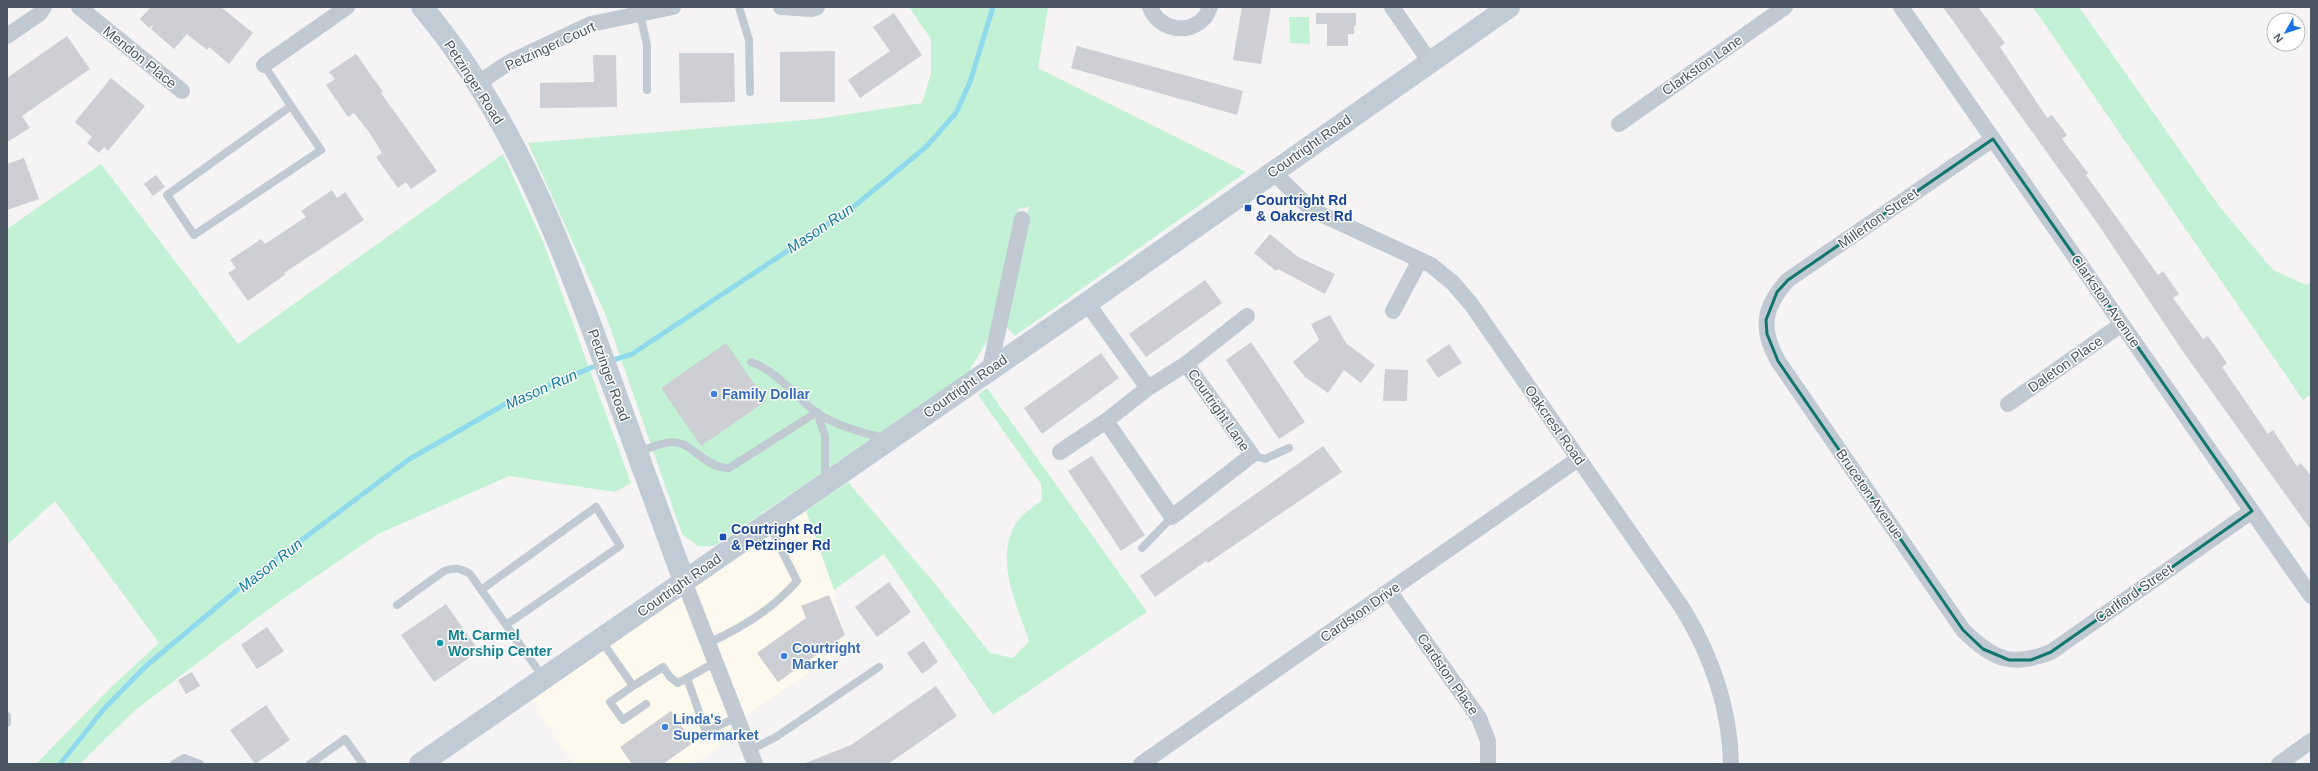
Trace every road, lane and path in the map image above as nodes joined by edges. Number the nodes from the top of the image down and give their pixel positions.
1 (44, 7) edge
2 (79, 7) edge
3 (347, 7) edge
4 (422, 7) edge
5 (673, 7) edge
6 (739, 7) edge
7 (781, 7) edge
8 (817, 7) edge
9 (1150, 7) edge
10 (1210, 7) edge
11 (1392, 7) edge
12 (1509, 7) edge
13 (1786, 7) edge
14 (1901, 7) edge
15 (640, 14) junction
16 (7, 36) edge
17 (1430, 62) junction
18 (264, 65) joint
19 (478, 83) junction
20 (647, 90) dead end
21 (182, 91) dead end
22 (750, 92) dead end
23 (291, 106) junction
24 (1619, 124) dead end
25 (1993, 139) junction
26 (1273, 172) junction
27 (1022, 219) dead end
28 (1420, 260) junction
29 (1086, 303) junction
30 (1770, 305) joint
31 (1393, 311) dead end
32 (1247, 316) dead end
33 (2122, 324) junction
34 (751, 362) dead end
35 (1186, 364) junction
36 (990, 368) junction
37 (1148, 388) junction
38 (2008, 404) dead end
39 (817, 412) junction
40 (1106, 421) junction
41 (890, 439) junction
42 (1289, 448) dead end
43 (637, 452) junction
44 (1060, 452) dead end
45 (1252, 456) junction
46 (1578, 459) junction
47 (825, 483) junction
48 (2252, 511) junction
49 (1172, 517) junction
50 (768, 523) junction
51 (1142, 548) dead end
52 (684, 581) junction
53 (481, 590) junction
54 (1389, 591) junction
55 (2311, 596) edge
56 (397, 605) dead end
57 (506, 625) junction
58 (600, 639) junction
59 (708, 643) junction
60 (2010, 660) joint
61 (716, 662) junction
62 (879, 667) dead end
63 (543, 678) junction
64 (687, 678) junction
65 (633, 686) junction
66 (646, 704) dead end
67 (7, 716) edge
68 (737, 717) junction
69 (7, 723) edge
70 (2311, 742) edge
71 (752, 757) edge
72 (174, 764) edge
73 (200, 764) edge
74 (310, 764) edge
75 (363, 764) edge
76 (420, 764) edge
77 (1141, 764) edge
78 (1488, 764) edge
79 (1731, 764) edge
80 (2279, 764) edge

1 - 16 street
2 - 21 street, Mendon Place
3 - 18 street
4 - 19 street, Petzinger Road
5 - 15 street, Petzinger Court
6 - 22 lane
7 - 8 street
9 - 10 street
11 - 17 street
12 - 17 street, Courtright Road
13 - 24 street, Clarkston Lane
14 - 25 street, Clarkston Avenue
15 - 19 street, Petzinger Court
15 - 20 lane
17 - 26 street, Courtright Road
18 - 23 lane
19 - 43 street, Petzinger Road
23 - 23 lane
25 - 30 street, Millerton Street
25 - 33 street, Clarkston Avenue
26 - 28 street, Oakcrest Road
26 - 29 street, Courtright Road
27 - 36 street
28 - 31 street
28 - 46 street, Oakcrest Road
29 - 36 street, Courtright Road
29 - 37 street
30 - 60 street, Bruceton Avenue
32 - 35 street, Courtright Lane
33 - 38 street, Daleton Place
33 - 48 street, Clarkston Avenue
34 - 39 lane
35 - 37 street, Courtright Lane
35 - 45 street, Courtright Lane
36 - 41 street, Courtright Road
37 - 40 street, Courtright Lane
39 - 41 lane
39 - 43 lane
39 - 47 lane
40 - 44 street, Courtright Lane
40 - 49 street
41 - 47 street, Courtright Road
42 - 45 lane
43 - 52 street, Petzinger Road
45 - 49 street, Courtright Lane
46 - 54 street, Cardston Drive
46 - 79 street, Oakcrest Road
47 - 50 street, Courtright Road
48 - 55 street, Clarkston Avenue
48 - 60 street, Carlford Street
49 - 51 lane
50 - 52 street, Courtright Road
50 - 59 lane
52 - 58 street, Courtright Road
52 - 59 street, Petzinger Road
53 - 56 lane
53 - 57 lane
53 - 57 lane
54 - 77 street, Cardston Drive
54 - 78 street, Cardston Place
57 - 63 lane
58 - 63 street, Courtright Road
58 - 65 lane
59 - 61 street, Petzinger Road
61 - 64 lane
61 - 68 street, Petzinger Road
62 - 71 lane
63 - 76 street, Courtright Road
64 - 65 lane
64 - 68 lane
65 - 66 lane
67 - 69 lane
68 - 71 street, Petzinger Road
70 - 80 street
72 - 73 lane
74 - 75 lane

